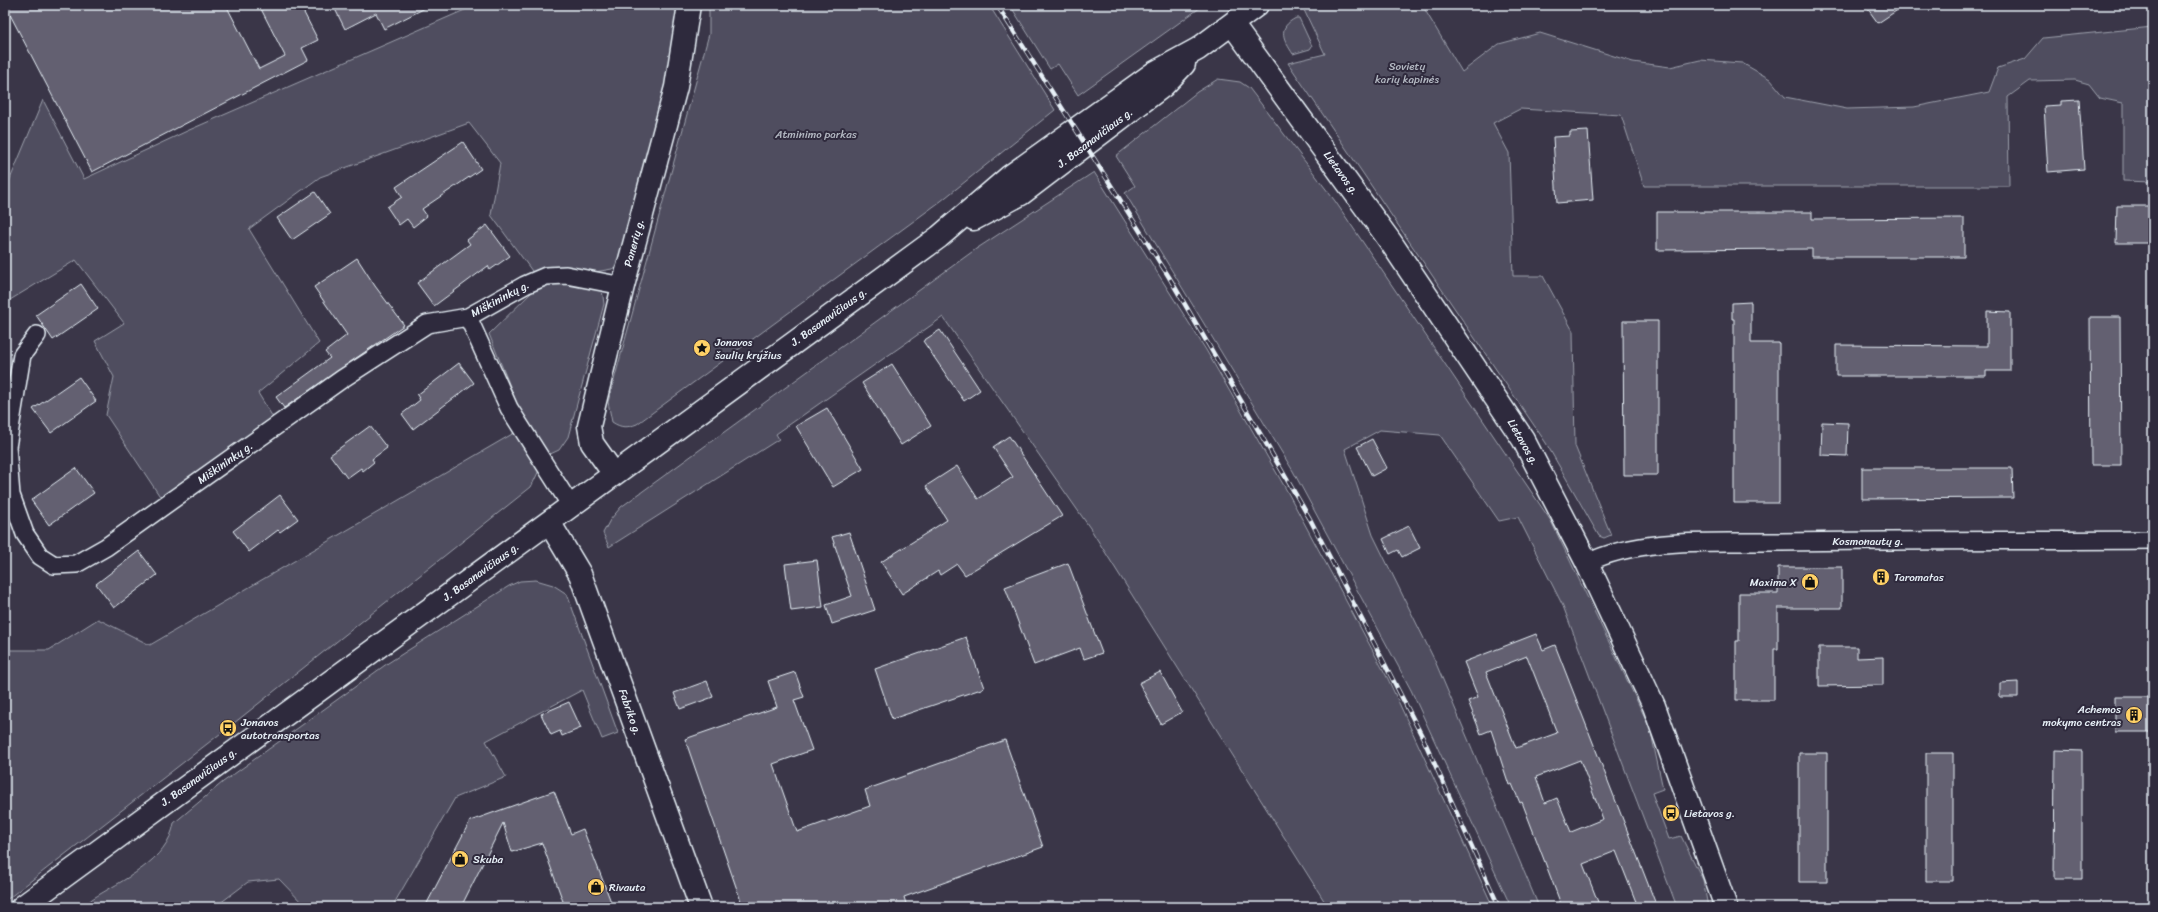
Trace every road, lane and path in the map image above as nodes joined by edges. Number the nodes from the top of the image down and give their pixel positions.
1 (689, 5) edge
2 (1257, 5) edge
3 (1232, 24) junction
4 (623, 286) junction
5 (468, 317) junction
6 (38, 335) dead end
7 (614, 474) junction
8 (571, 506) junction
9 (549, 522) junction
10 (2153, 540) edge
11 (1587, 563) junction
12 (22, 907) edge
13 (701, 907) edge
14 (1726, 907) edge

1 - 4 main road, Panerių g.
2 - 3 main road, J. Basanavičiaus g.
3 - 7 main road, J. Basanavičiaus g.
3 - 11 main road, Lietavos g.
4 - 5 street, Miškininkų g.
4 - 7 main road, Panerių g.
5 - 6 street, Miškininkų g.
5 - 8 street
7 - 8 main road, J. Basanavičiaus g.
8 - 9 main road, J. Basanavičiaus g.
9 - 12 main road, J. Basanavičiaus g.
9 - 13 main road, Fabriko g.
10 - 11 street, Kosmonautų g.
11 - 14 main road, Lietavos g.

